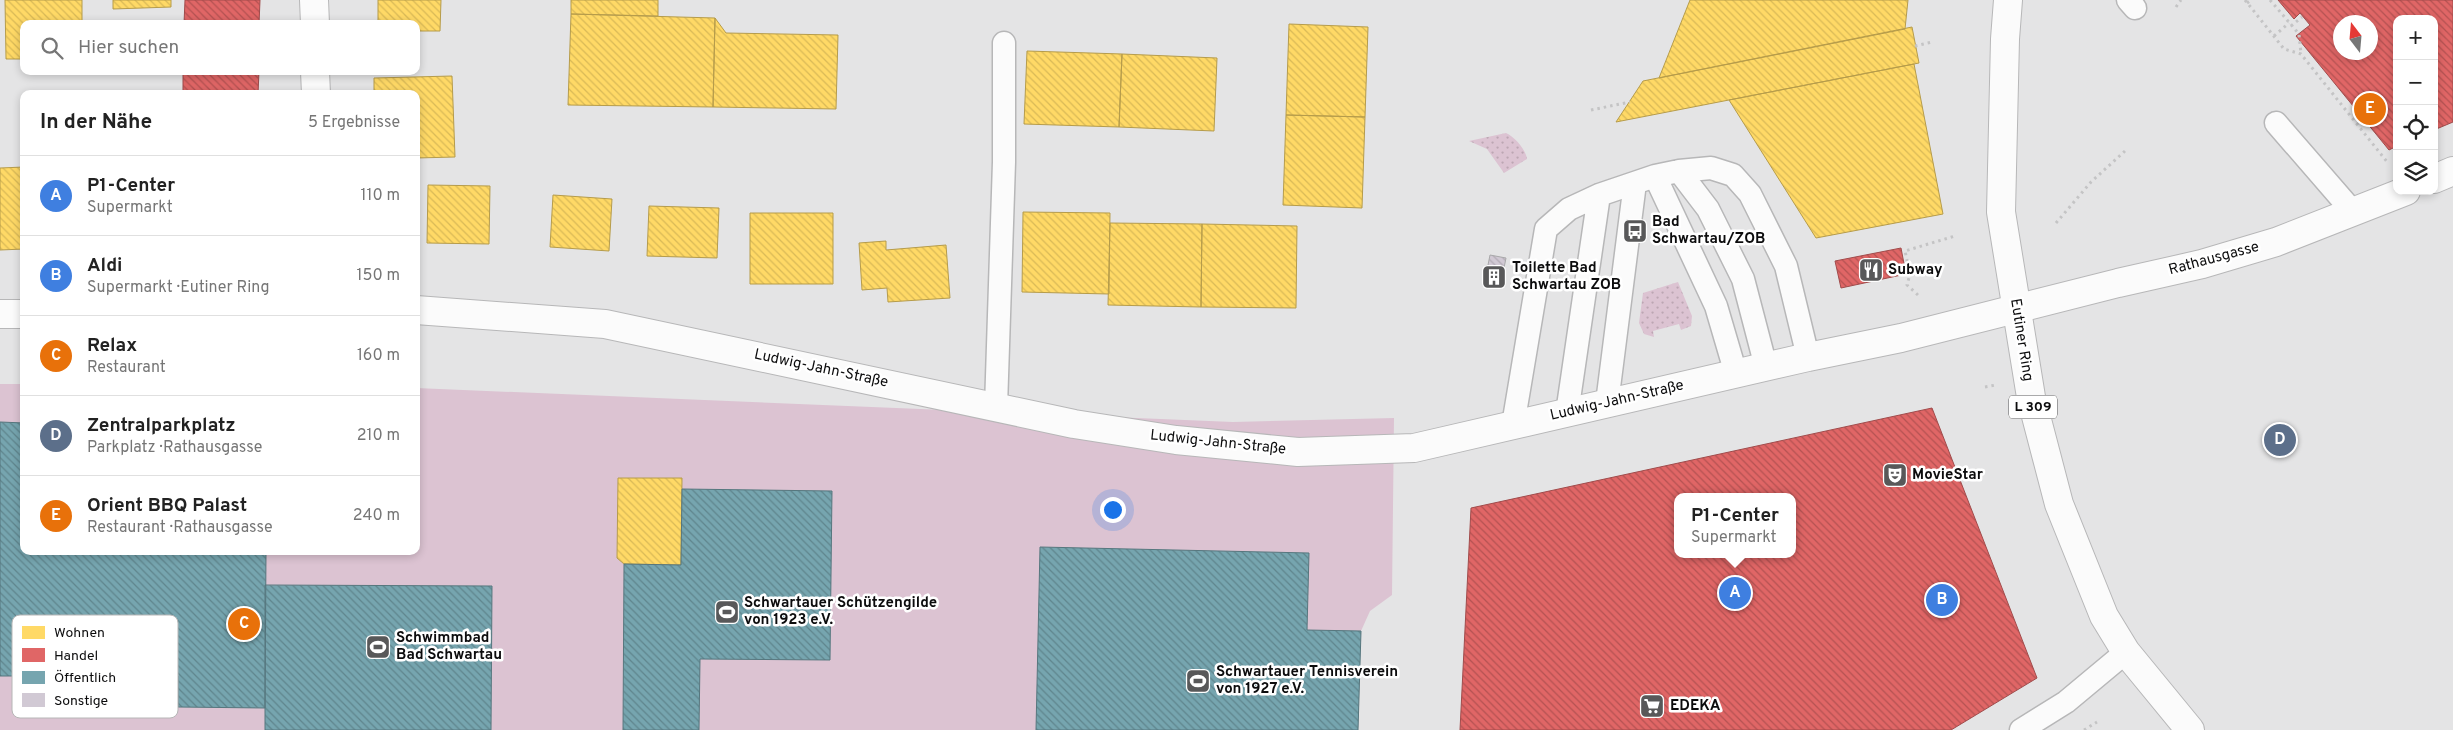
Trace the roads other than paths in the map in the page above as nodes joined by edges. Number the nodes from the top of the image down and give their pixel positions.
1 (314, 0) edge
2 (2008, 0) edge
3 (315, 20) edge
4 (1004, 43) dead end
5 (315, 75) edge
6 (316, 90) edge
7 (2276, 123) dead end
8 (1680, 171) junction
9 (2453, 171) edge
10 (2438, 177) edge
11 (1645, 180) junction
12 (1599, 194) junction
13 (2397, 195) edge
14 (2354, 213) junction
15 (2016, 308) junction
16 (420, 310) edge
17 (0, 314) edge
18 (20, 314) edge
19 (1808, 357) junction
20 (1766, 367) junction
21 (1736, 374) junction
22 (1607, 404) junction
23 (996, 407) junction
24 (1567, 412) junction
25 (1513, 425) junction
26 (2126, 652) junction
27 (2020, 730) edge
28 (2190, 730) edge

1 - 3 street
2 - 15 street, Eutiner Ring / L 309
4 - 23 lane
5 - 6 street
7 - 14 lane
8 - 11 lane
8 - 19 lane
8 - 20 lane
9 - 10 street
11 - 12 lane
11 - 21 lane
11 - 22 lane
12 - 24 lane
12 - 25 lane
13 - 14 street, Rathausgasse
14 - 15 street, Rathausgasse
15 - 19 street, Ludwig-Jahn-Straße
15 - 26 street, Eutiner Ring / L 309
16 - 23 street, Ludwig-Jahn-Straße
17 - 18 street
19 - 20 street, Ludwig-Jahn-Straße
20 - 21 street, Ludwig-Jahn-Straße
21 - 22 street, Ludwig-Jahn-Straße
22 - 24 street, Ludwig-Jahn-Straße
23 - 25 street, Ludwig-Jahn-Straße
24 - 25 street, Ludwig-Jahn-Straße
26 - 27 lane
26 - 28 street, Eutiner Ring / L 309

